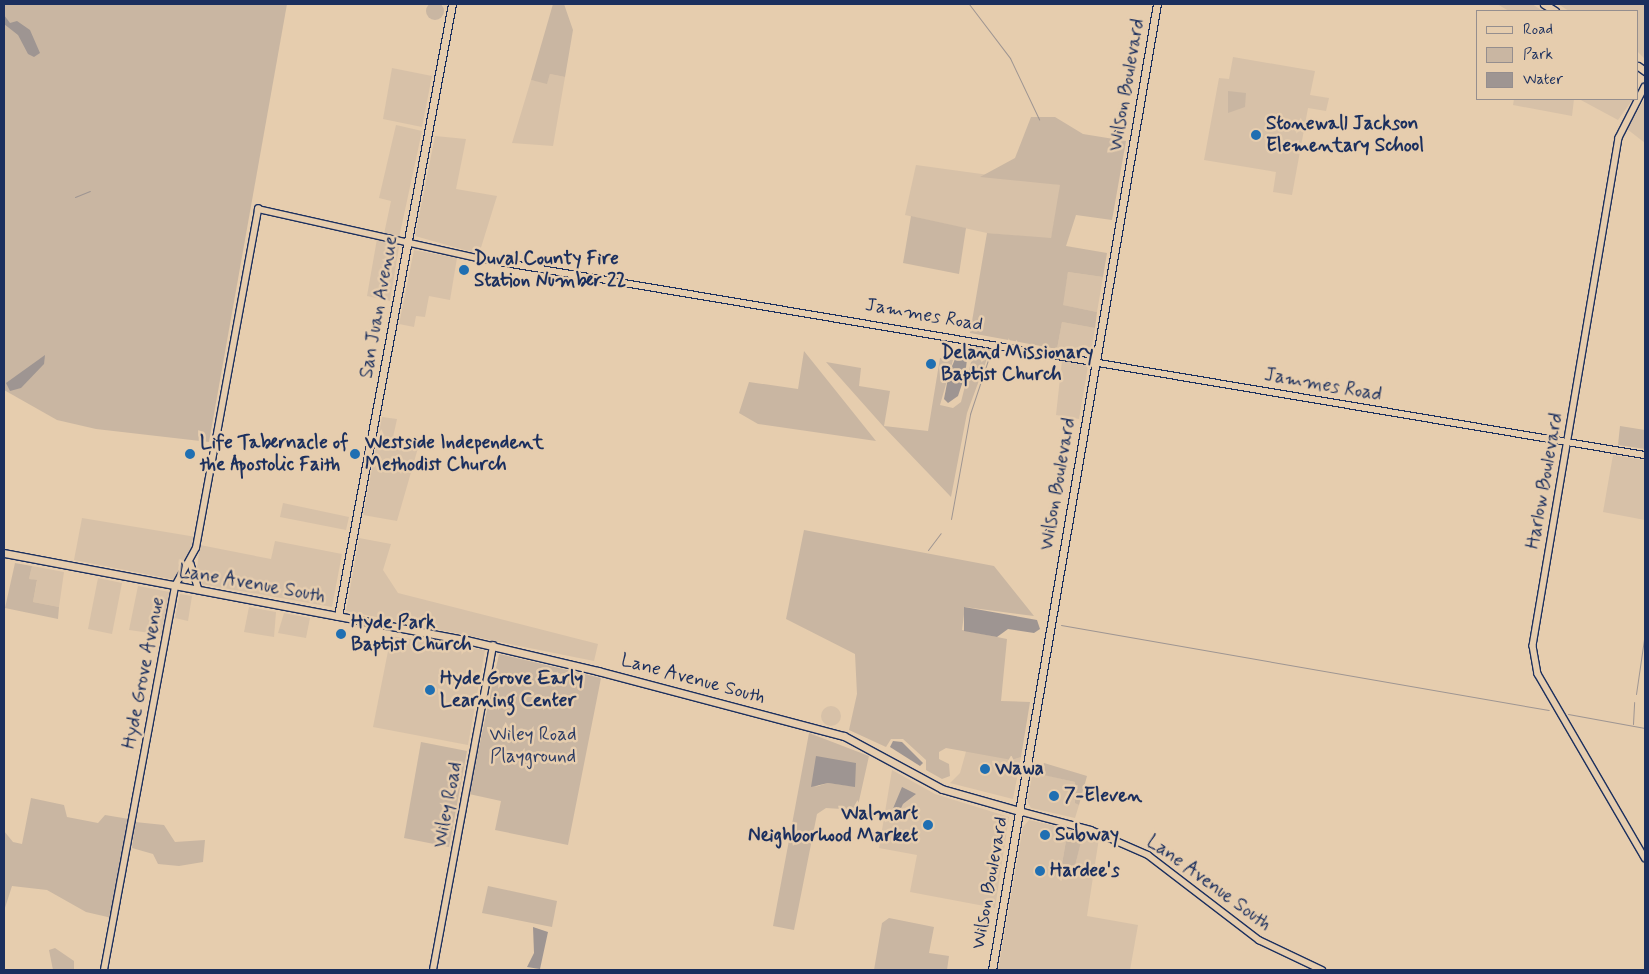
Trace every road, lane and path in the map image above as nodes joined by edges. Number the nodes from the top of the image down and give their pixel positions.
1 (452, 4) edge
2 (1157, 4) edge
3 (1645, 87) edge
4 (1639, 99) edge
5 (1638, 100) edge
6 (258, 208) joint
7 (408, 242) junction
8 (1096, 361) junction
9 (1567, 442) junction
10 (1645, 455) edge
11 (4, 554) edge
12 (191, 564) junction
13 (176, 586) junction
14 (198, 590) junction
15 (338, 616) junction
16 (493, 645) junction
17 (1019, 811) junction
18 (1645, 858) edge
19 (104, 970) edge
20 (432, 970) edge
21 (992, 970) edge
22 (1322, 970) edge

1 - 7 main road, San Juan Avenue
2 - 8 main road, Wilson Boulevard
3 - 4 street, Harlow Boulevard
5 - 9 street, Harlow Boulevard
6 - 7 street, Jammes Road
6 - 12 street, Hyde Grove Avenue
7 - 8 street, Jammes Road
7 - 15 main road, San Juan Avenue
8 - 9 street, Jammes Road
8 - 17 main road, Wilson Boulevard
9 - 10 street, Jammes Road
9 - 18 street, Harlow Boulevard
11 - 13 main road, Lane Avenue South
12 - 13 street, Hyde Grove Avenue
12 - 14 street
13 - 14 main road, Lane Avenue South
13 - 19 street, Hyde Grove Avenue
14 - 15 main road, Lane Avenue South
15 - 16 main road, Lane Avenue South
16 - 17 main road, Lane Avenue South
16 - 20 street, Wiley Road
17 - 21 main road, Wilson Boulevard
17 - 22 street, Lane Avenue South

